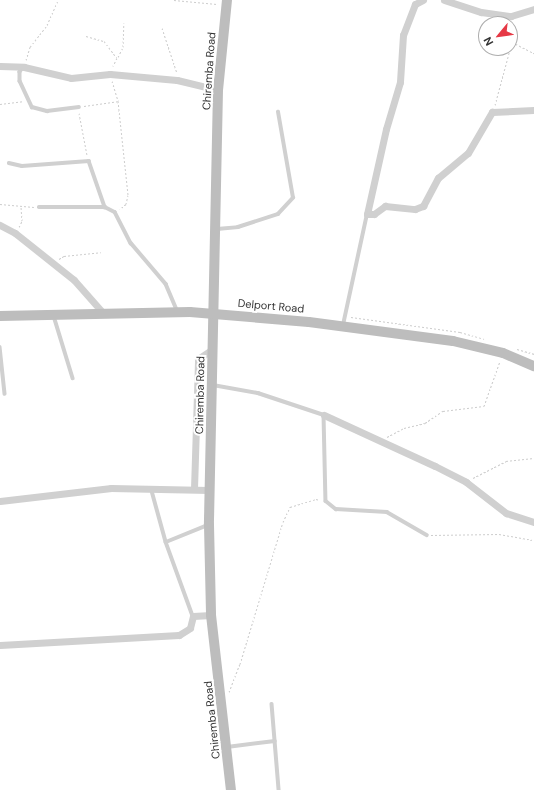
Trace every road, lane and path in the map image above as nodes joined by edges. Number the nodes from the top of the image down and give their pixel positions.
1 (58, 0) edge
2 (174, 0) edge
3 (423, 0) edge
4 (444, 0) edge
5 (226, 3) edge
6 (534, 9) edge
7 (124, 23) dead end
8 (162, 28) dead end
9 (86, 36) dead end
10 (534, 53) edge
11 (117, 58) junction
12 (0, 66) edge
13 (24, 67) junction
14 (110, 74) junction
15 (177, 80) junction
16 (218, 90) junction
17 (28, 100) junction
18 (118, 101) junction
19 (0, 104) edge
20 (79, 107) junction
21 (534, 110) edge
22 (278, 112) dead end
23 (494, 112) junction
24 (88, 161) junction
25 (9, 163) dead end
26 (0, 204) edge
27 (21, 206) junction
28 (39, 207) joint
29 (105, 207) junction
30 (115, 212) junction
31 (367, 214) junction
32 (0, 224) edge
33 (215, 229) junction
34 (15, 233) junction
35 (101, 252) dead end
36 (53, 263) junction
37 (178, 312) junction
38 (214, 313) junction
39 (104, 314) junction
40 (54, 315) junction
41 (0, 316) edge
42 (343, 325) junction
43 (0, 347) edge
44 (213, 349) junction
45 (503, 353) junction
46 (534, 366) edge
47 (73, 378) dead end
48 (212, 385) junction
49 (5, 394) dead end
50 (324, 415) junction
51 (382, 440) junction
52 (534, 458) edge
53 (466, 482) junction
54 (194, 489) junction
55 (209, 490) junction
56 (152, 491) junction
57 (0, 501) edge
58 (326, 502) junction
59 (534, 522) edge
60 (209, 525) junction
61 (427, 535) joint
62 (534, 540) edge
63 (166, 542) junction
64 (211, 615) junction
65 (193, 616) junction
66 (0, 645) edge
67 (229, 693) dead end
68 (272, 704) dead end
69 (275, 741) junction
70 (227, 747) junction
71 (231, 790) edge
72 (279, 790) edge

1 - 13 path
2 - 5 path
3 - 31 street
4 - 6 street
5 - 16 main road, Chiremba Road
7 - 11 path
8 - 15 path
9 - 11 path
10 - 23 path
11 - 14 path
12 - 13 street
13 - 14 street
13 - 17 lane
14 - 15 street
14 - 18 path
15 - 16 street
16 - 33 main road, Chiremba Road
17 - 19 path
17 - 20 lane
18 - 20 path
18 - 30 path
20 - 24 path
21 - 23 street
22 - 33 lane
23 - 31 street
24 - 25 lane
24 - 29 lane
26 - 27 path
27 - 28 path
27 - 34 path
28 - 29 lane
29 - 30 lane
30 - 37 lane
31 - 42 lane
32 - 34 street
33 - 38 main road, Chiremba Road
34 - 36 street
35 - 36 path
36 - 39 street
37 - 38 main road, Delport Road
37 - 39 main road, Delport Road
38 - 42 main road, Delport Road
38 - 44 main road, Chiremba Road
39 - 40 main road, Delport Road
40 - 41 main road, Delport Road
40 - 47 lane
42 - 45 main road, Delport Road
43 - 49 lane
44 - 48 main road, Chiremba Road
44 - 54 street
45 - 46 main road, Delport Road
45 - 51 path
48 - 50 lane
48 - 55 main road, Chiremba Road
50 - 51 street
50 - 58 lane
51 - 53 street
52 - 53 path
53 - 59 street
54 - 55 street
54 - 56 street
55 - 60 main road, Chiremba Road
56 - 57 street
56 - 63 lane
58 - 61 lane
58 - 67 path
60 - 63 lane
60 - 64 main road, Chiremba Road
61 - 62 path
63 - 65 lane
64 - 65 street
64 - 70 main road, Chiremba Road
65 - 66 street
68 - 69 lane
69 - 70 lane
69 - 72 lane
70 - 71 main road, Chiremba Road

